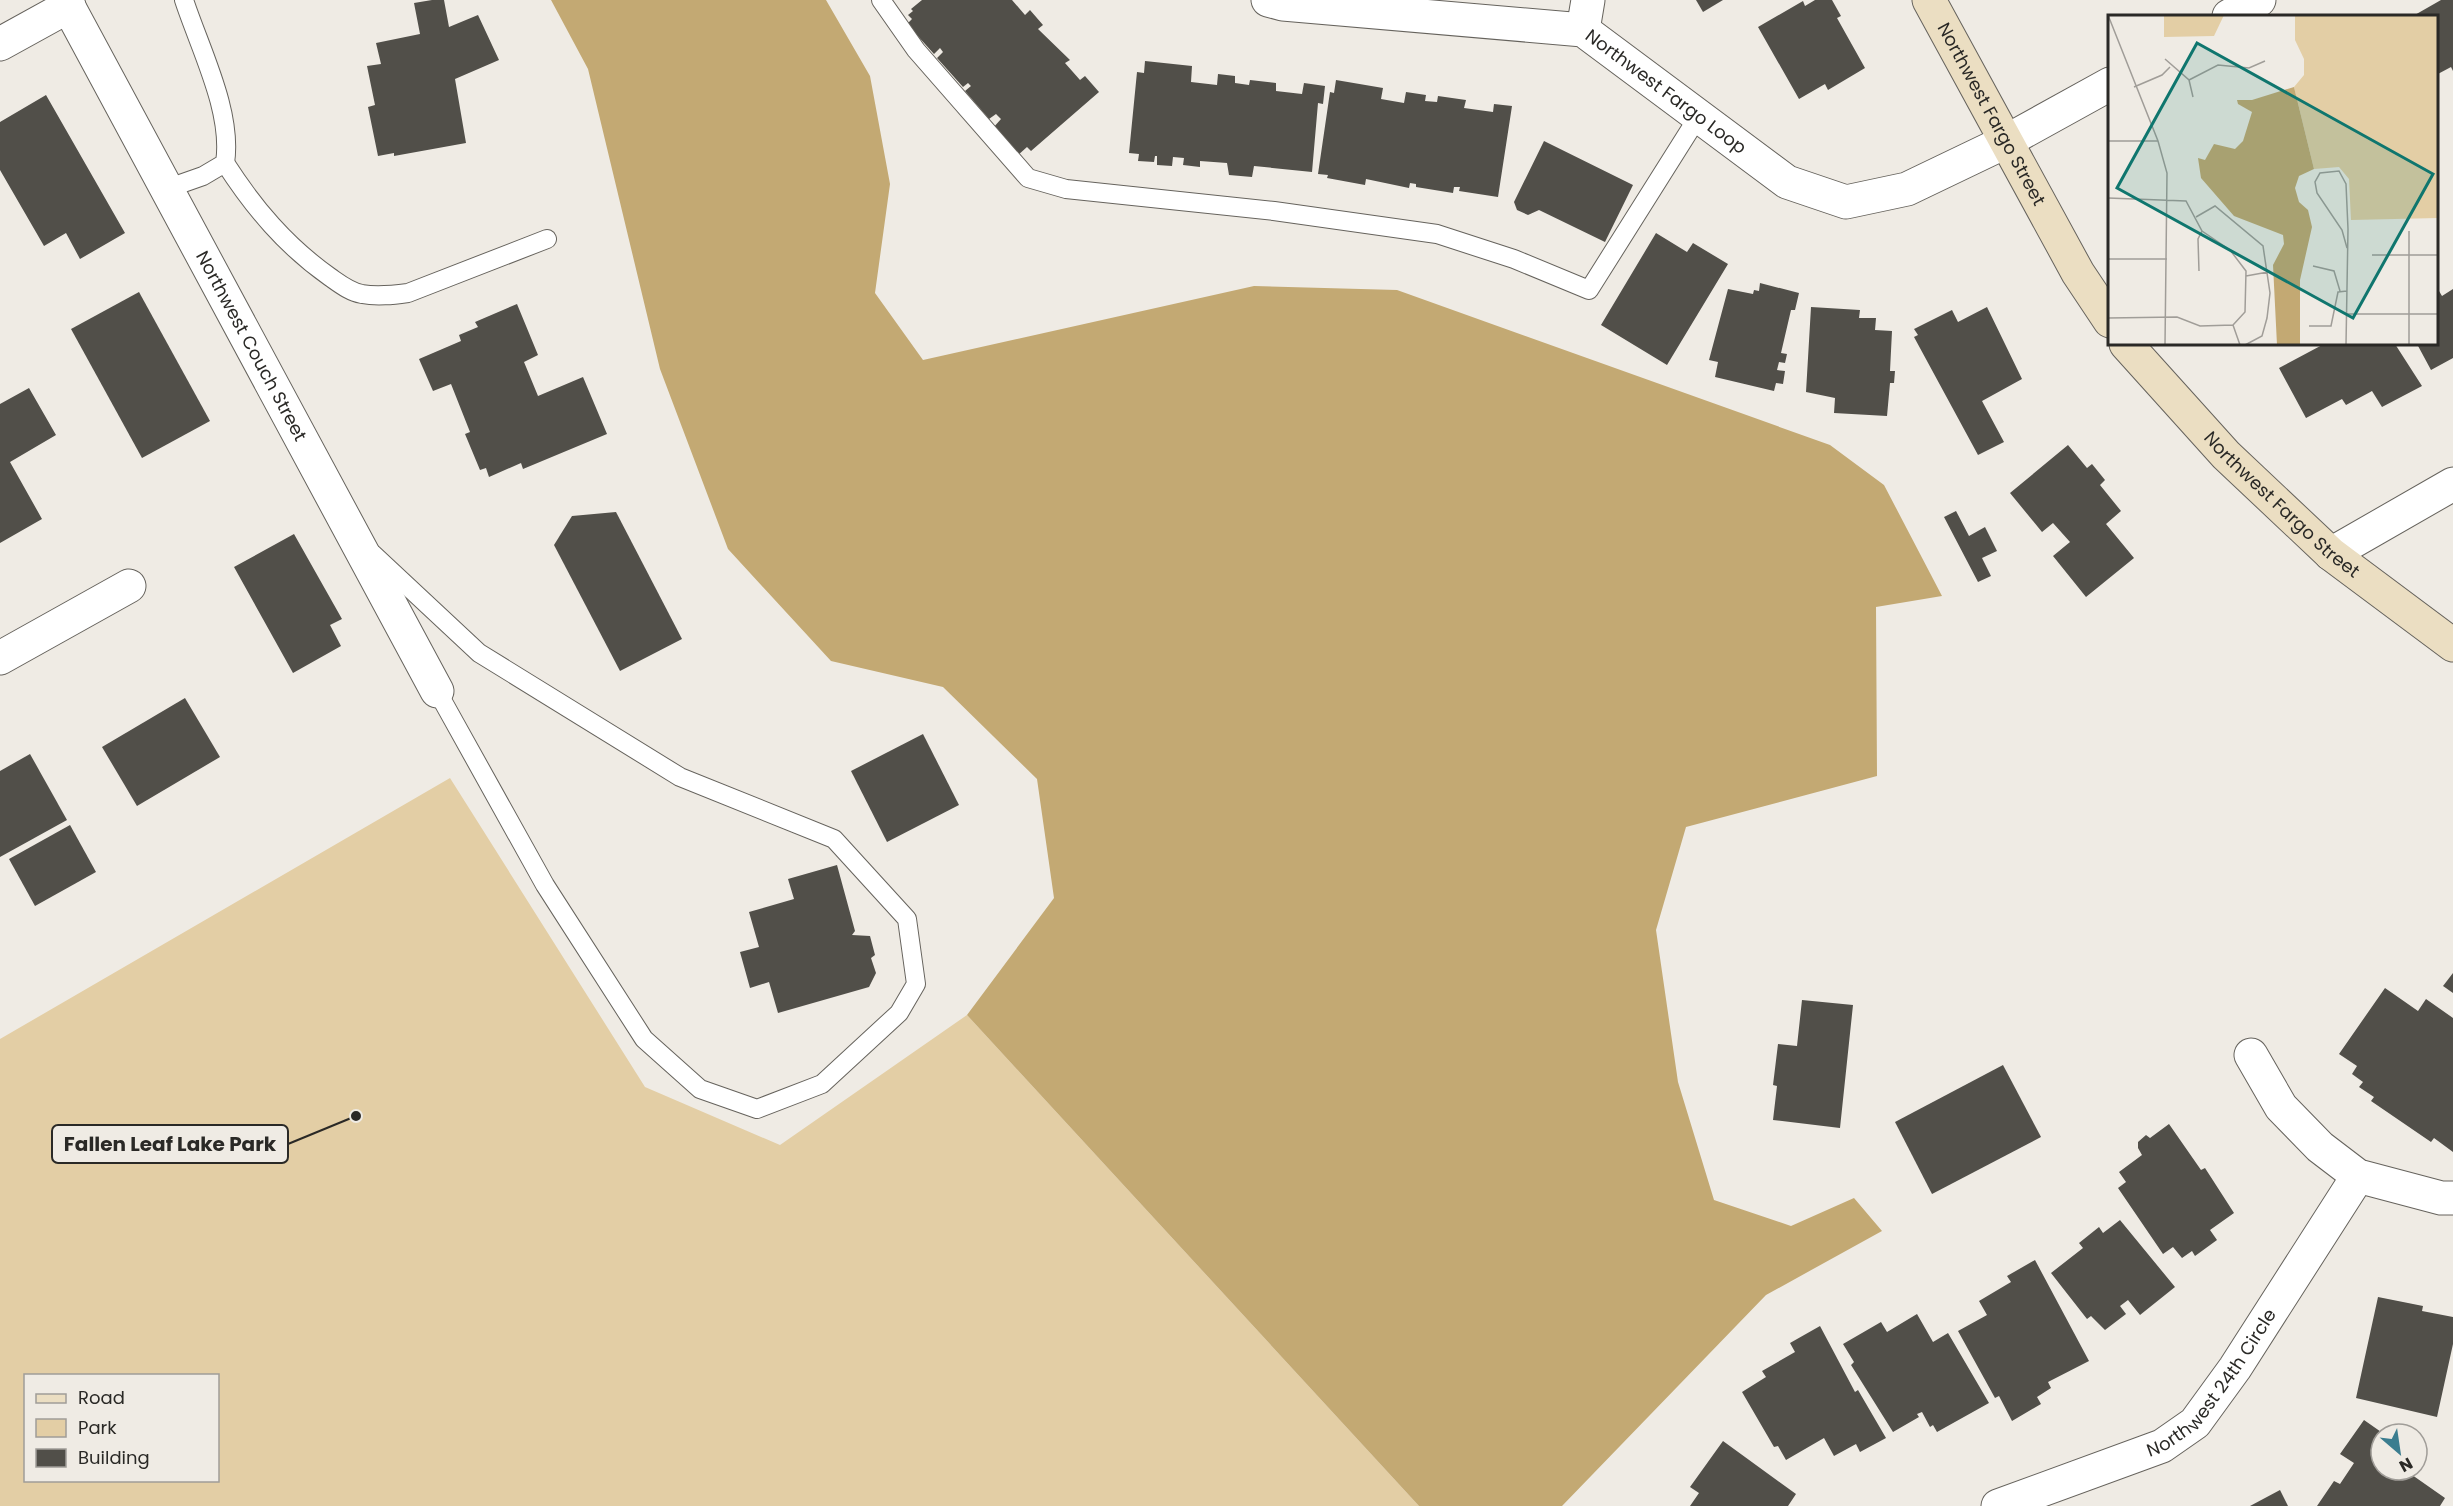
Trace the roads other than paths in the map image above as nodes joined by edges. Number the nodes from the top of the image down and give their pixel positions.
1 (184, 0) edge
2 (881, 0) edge
3 (1268, 0) edge
4 (1929, 0) edge
5 (2259, 0) edge
6 (67, 3) edge
7 (1586, 15) edge
8 (2231, 15) edge
9 (0, 44) edge
10 (2108, 85) edge
11 (1698, 117) junction
12 (2005, 142) junction
13 (225, 163) junction
14 (166, 189) junction
15 (547, 239) dead end
16 (2108, 319) edge
17 (2127, 345) edge
18 (2453, 484) edge
19 (352, 534) junction
20 (2331, 554) junction
21 (129, 586) dead end
22 (2453, 645) edge
23 (0, 658) edge
24 (436, 691) joint
25 (2251, 1055) dead end
26 (2358, 1176) junction
27 (2453, 1198) edge
28 (1998, 1506) edge

1 - 13 lane
2 - 11 lane
3 - 7 street, Northwest Fargo Loop
4 - 12 street, Northwest Fargo Street
5 - 8 street
6 - 9 street
6 - 14 street, Northwest Couch Street
7 - 11 street, Northwest Fargo Loop
10 - 12 street, Northwest Fargo Loop
11 - 12 street, Northwest Fargo Loop
12 - 16 street, Northwest Fargo Street
13 - 14 lane
13 - 15 lane
14 - 19 street, Northwest Couch Street
17 - 20 street, Northwest Fargo Street
18 - 20 street
19 - 24 street, Northwest Couch Street
19 - 24 lane
20 - 22 street, Northwest Fargo Street
21 - 23 street
25 - 26 street
26 - 27 street
26 - 28 street, Northwest 24th Circle

